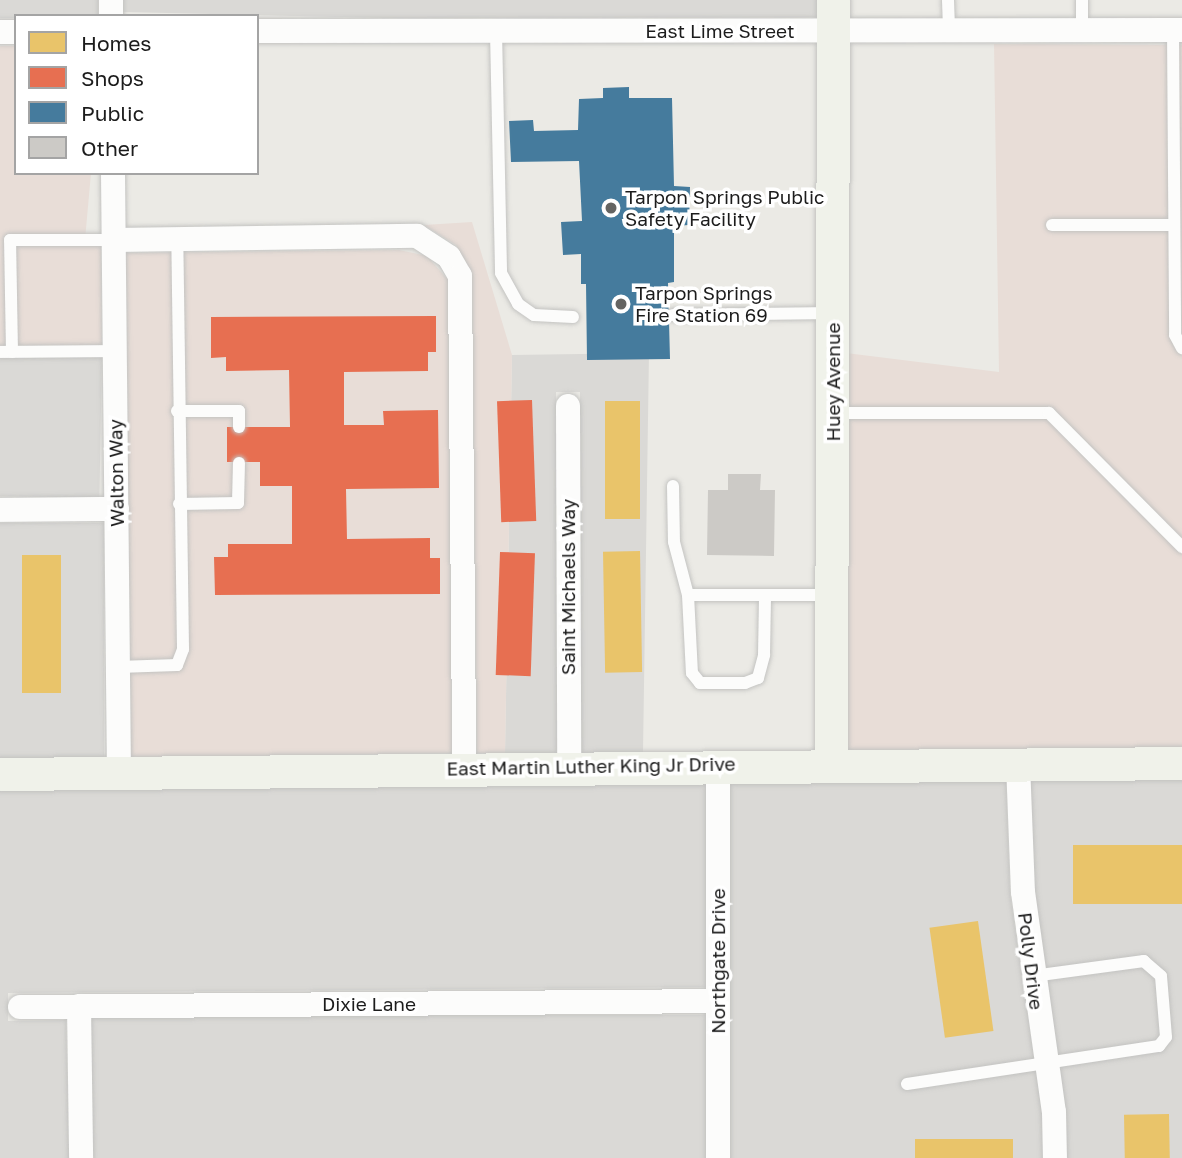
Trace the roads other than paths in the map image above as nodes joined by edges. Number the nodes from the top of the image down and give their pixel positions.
1 (948, 0) edge
2 (1082, 0) edge
3 (833, 15) edge
4 (1082, 30) junction
5 (1177, 30) edge
6 (496, 31) junction
7 (948, 31) junction
8 (259, 32) edge
9 (1178, 86) edge
10 (113, 175) edge
11 (1052, 225) dead end
12 (1173, 225) junction
13 (177, 239) junction
14 (114, 240) junction
15 (833, 313) junction
16 (673, 315) dead end
17 (573, 317) dead end
18 (1182, 348) edge
19 (6, 352) edge
20 (115, 352) junction
21 (568, 406) dead end
22 (177, 411) junction
23 (834, 413) junction
24 (239, 427) dead end
25 (239, 463) dead end
26 (673, 486) dead end
27 (179, 504) junction
28 (117, 509) junction
29 (0, 510) edge
30 (1182, 547) edge
31 (688, 595) junction
32 (765, 595) junction
33 (832, 595) junction
34 (118, 667) junction
35 (1182, 762) edge
36 (1018, 763) junction
37 (831, 764) junction
38 (718, 765) junction
39 (464, 767) junction
40 (569, 767) junction
41 (119, 772) junction
42 (0, 774) edge
43 (1032, 976) junction
44 (718, 1001) junction
45 (79, 1006) junction
46 (20, 1007) dead end
47 (1046, 1062) junction
48 (907, 1084) dead end
49 (81, 1158) edge
50 (718, 1158) edge
51 (1055, 1158) edge

1 - 7 lane
2 - 4 lane
3 - 6 street, East Lime Street
3 - 7 street, East Lime Street
3 - 15 street, Huey Avenue
4 - 5 street, East Lime Street
4 - 7 street, East Lime Street
5 - 9 lane
6 - 8 street, East Lime Street
6 - 17 lane
9 - 12 lane
10 - 14 street, Walton Way
11 - 12 lane
12 - 18 lane
13 - 14 street
13 - 22 lane
13 - 39 street
14 - 19 lane
14 - 20 street, Walton Way
15 - 16 lane
15 - 23 street, Huey Avenue
19 - 20 lane
20 - 28 street, Walton Way
21 - 40 street, Saint Michaels Way
22 - 24 lane
22 - 27 lane
23 - 30 lane
23 - 33 street, Huey Avenue
25 - 27 lane
26 - 31 lane
27 - 34 lane
28 - 29 street
28 - 34 street, Walton Way
31 - 32 lane
31 - 32 lane
32 - 33 lane
33 - 37 street, Huey Avenue
34 - 41 street, Walton Way
35 - 36 street, East Martin Luther King Jr Drive
36 - 37 street, East Martin Luther King Jr Drive
36 - 43 street, Polly Drive
37 - 38 street, East Martin Luther King Jr Drive
38 - 40 street, East Martin Luther King Jr Drive
38 - 44 street, Northgate Drive
39 - 40 street, East Martin Luther King Jr Drive
39 - 41 street, East Martin Luther King Jr Drive
41 - 42 street, East Martin Luther King Jr Drive
43 - 47 street, Polly Drive
43 - 47 lane
44 - 45 street, Dixie Lane
44 - 50 street, Northgate Drive
45 - 46 street, Dixie Lane
45 - 49 street
47 - 48 lane
47 - 51 street, Polly Drive

